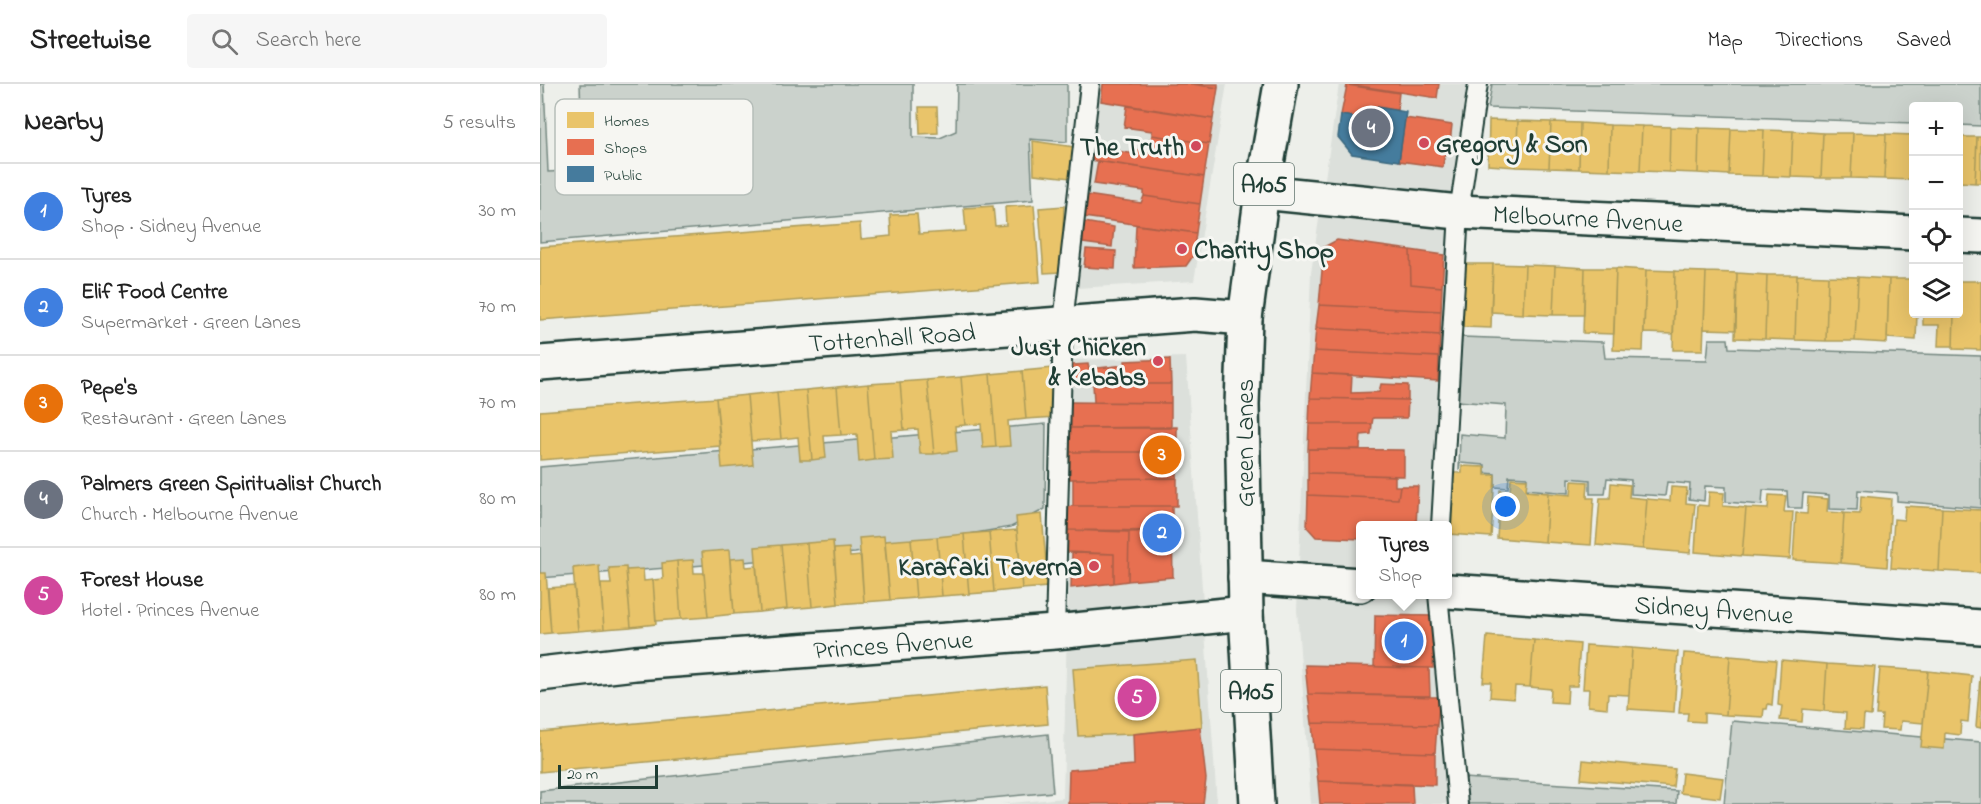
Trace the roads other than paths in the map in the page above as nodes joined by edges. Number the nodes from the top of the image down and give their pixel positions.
1 (1090, 84) edge
2 (1281, 84) edge
3 (1478, 84) edge
4 (1262, 192) junction
5 (1459, 212) junction
6 (1909, 233) edge
7 (1963, 235) edge
8 (1981, 236) edge
9 (1245, 318) junction
10 (1063, 323) junction
11 (540, 363) edge
12 (1441, 521) edge
13 (1245, 577) junction
14 (1356, 585) edge
15 (1452, 591) edge
16 (1438, 599) edge
17 (1246, 612) junction
18 (1981, 627) edge
19 (1055, 632) junction
20 (540, 674) edge
21 (1257, 804) edge
22 (1458, 804) edge

1 - 10 lane
2 - 4 street, Green Lanes / A105
3 - 5 lane
4 - 5 street, Melbourne Avenue
4 - 9 street, Green Lanes / A105
5 - 6 street, Melbourne Avenue
5 - 12 lane
7 - 8 street
9 - 10 street, Tottenhall Road
9 - 13 street, Green Lanes / A105
10 - 11 street, Tottenhall Road
10 - 19 lane
13 - 14 street
13 - 17 street, Green Lanes / A105
15 - 18 street, Sidney Avenue
16 - 22 lane
17 - 19 street, Princes Avenue
17 - 21 street, Green Lanes / A105
19 - 20 street, Princes Avenue

